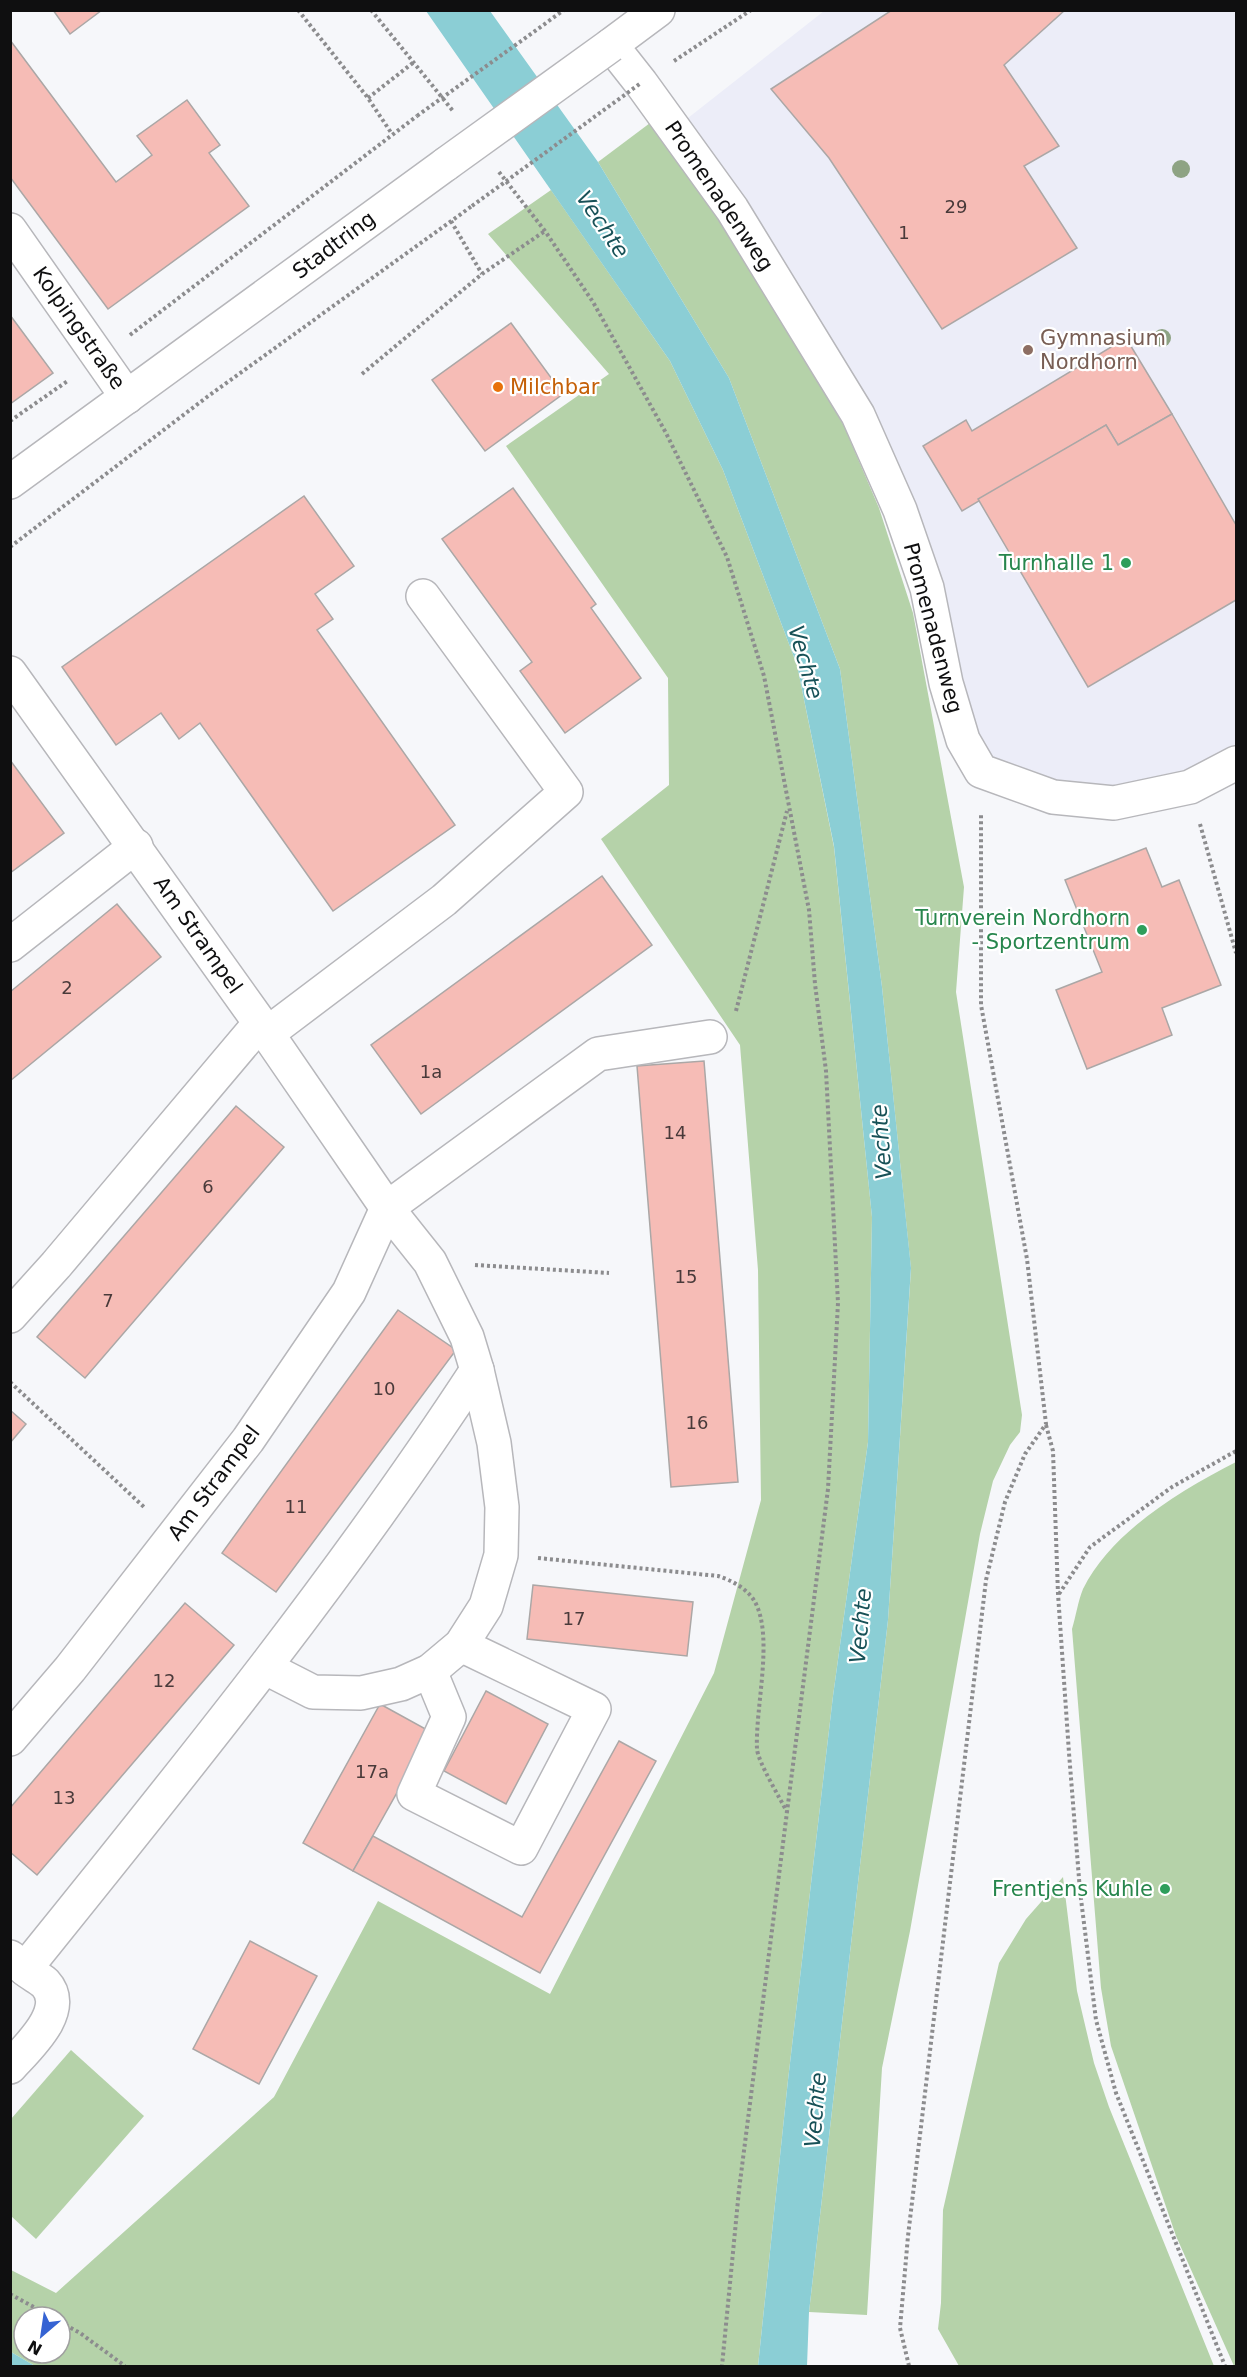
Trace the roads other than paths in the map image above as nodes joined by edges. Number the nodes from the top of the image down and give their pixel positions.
1 (658, 10) edge
2 (611, 45) junction
3 (10, 230) edge
4 (127, 397) junction
5 (10, 482) edge
6 (423, 596) dead end
7 (10, 673) edge
8 (1236, 763) edge
9 (136, 846) junction
10 (10, 945) edge
11 (264, 1028) junction
12 (710, 1037) road end
13 (387, 1208) junction
14 (10, 1316) edge
15 (477, 1370) junction
16 (461, 1645) junction
17 (266, 1668) junction
18 (430, 1671) junction
19 (10, 1739) edge
20 (18, 1963) edge
21 (10, 2067) edge

1 - 2 street, Stadtring
2 - 4 street, Stadtring, bridge
2 - 8 street, Promenadenweg
3 - 4 street, Kolpingstraße
4 - 5 street, Stadtring
6 - 11 street
7 - 9 street, Am Strampel
9 - 10 street
9 - 11 street, Am Strampel
11 - 13 street, Am Strampel
11 - 14 street
12 - 13 street
13 - 15 street, Am Strampel
13 - 19 street, Am Strampel
15 - 16 street, Am Strampel
15 - 17 street
16 - 18 street, Am Strampel
16 - 18 street
17 - 18 street, Am Strampel
17 - 20 street
20 - 21 street

